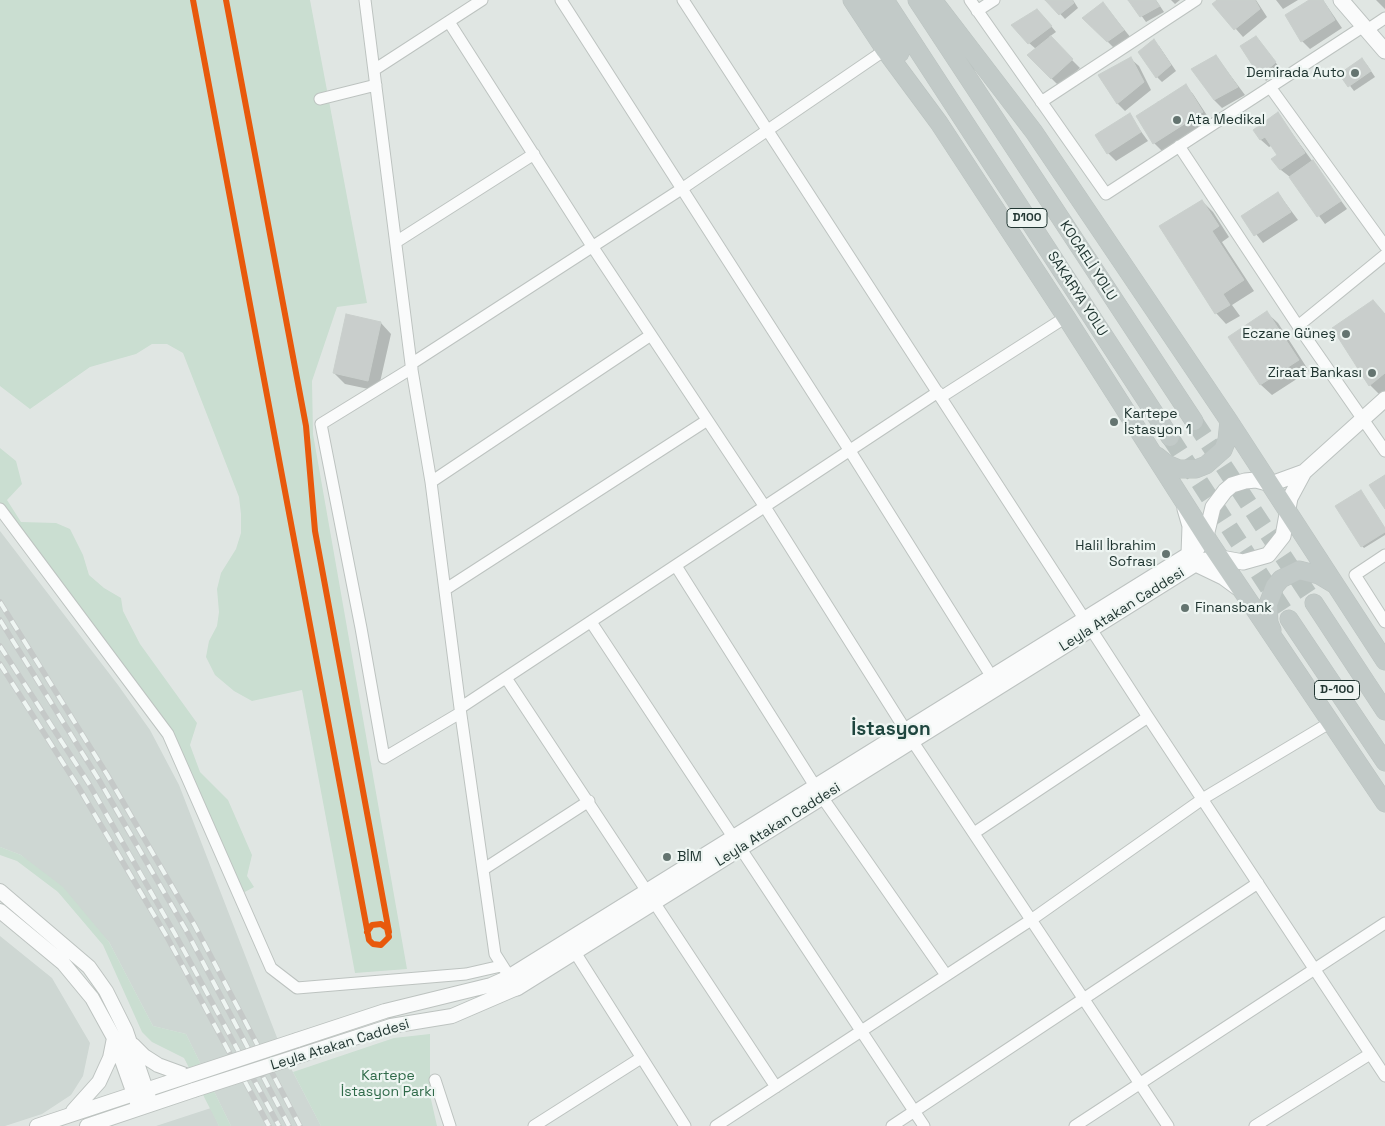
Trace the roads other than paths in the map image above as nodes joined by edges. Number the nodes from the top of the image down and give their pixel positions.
1 (365, 0) edge
2 (482, 0) edge
3 (561, 0) edge
4 (683, 0) edge
5 (852, 0) edge
6 (870, 0) edge
7 (885, 0) edge
8 (917, 0) edge
9 (933, 0) edge
10 (948, 0) edge
11 (970, 0) edge
12 (994, 0) edge
13 (1196, 0) edge
14 (1341, 0) edge
15 (977, 11) junction
16 (1385, 18) edge
17 (449, 22) junction
18 (1366, 28) junction
19 (885, 50) junction
20 (1385, 50) edge
21 (374, 70) junction
22 (376, 85) junction
23 (1270, 87) junction
24 (320, 99) dead end
25 (1041, 102) junction
26 (938, 123) junction
27 (768, 130) junction
28 (1034, 132) junction
29 (1180, 146) junction
30 (534, 154) junction
31 (683, 188) junction
32 (396, 242) junction
33 (592, 246) junction
34 (1385, 246) edge
35 (1385, 255) edge
36 (1066, 318) junction
37 (1298, 326) junction
38 (651, 335) junction
39 (412, 366) junction
40 (939, 395) junction
41 (1385, 399) edge
42 (1362, 419) junction
43 (1229, 420) junction
44 (1194, 421) tunnel mouth
45 (706, 422) junction
46 (1170, 437) tunnel mouth
47 (850, 451) junction
48 (1385, 451) edge
49 (1153, 453) junction
50 (1304, 472) junction
51 (431, 482) junction
52 (1271, 484) junction
53 (1182, 498) junction
54 (765, 508) junction
55 (1287, 509) junction
56 (0, 510) edge
57 (1198, 553) junction
58 (1385, 555) edge
59 (1220, 558) junction
60 (676, 566) junction
61 (1337, 586) junction
62 (446, 589) junction
63 (1244, 593) junction
64 (1314, 603) tunnel mouth
65 (1289, 619) tunnel mouth
66 (591, 622) junction
67 (1385, 622) edge
68 (1089, 624) junction
69 (1279, 646) junction
70 (1385, 660) edge
71 (506, 678) junction
72 (995, 683) junction
73 (460, 711) junction
74 (1385, 711) edge
75 (1148, 717) junction
76 (1331, 722) junction
77 (909, 737) junction
78 (1385, 762) edge
79 (819, 792) junction
80 (1204, 798) junction
81 (589, 801) junction
82 (1385, 803) edge
83 (974, 833) junction
84 (736, 843) junction
85 (484, 869) junction
86 (1258, 883) junction
87 (0, 891) edge
88 (650, 897) junction
89 (0, 911) edge
90 (1031, 920) junction
91 (1385, 923) edge
92 (571, 946) junction
93 (1315, 968) junction
94 (946, 975) junction
95 (509, 977) junction
96 (1084, 1000) junction
97 (862, 1030) junction
98 (114, 1038) junction
99 (131, 1043) junction
100 (1370, 1054) junction
101 (641, 1058) junction
102 (188, 1076) junction
103 (1385, 1076) edge
104 (435, 1080) dead end
105 (1140, 1084) junction
106 (776, 1086) junction
107 (140, 1091) junction
108 (145, 1106) junction
109 (914, 1112) junction
110 (68, 1115) junction
111 (37, 1126) edge
112 (87, 1126) edge
113 (450, 1126) edge
114 (534, 1126) edge
115 (685, 1126) edge
116 (716, 1126) edge
117 (892, 1126) edge
118 (924, 1126) edge
119 (1075, 1126) edge
120 (1168, 1126) edge
121 (1255, 1126) edge

1 - 21 street
2 - 17 street
3 - 31 street
4 - 27 street
5 - 19 highway
6 - 26 highway
7 - 46 highway, SAKARYA YOLU / D100
8 - 44 highway, KOCAELİ YOLU / D100
9 - 28 highway
10 - 28 highway
11 - 15 street
12 - 15 street
13 - 25 street
14 - 18 main road
15 - 25 street
16 - 18 street
17 - 21 street
17 - 30 street
18 - 20 main road
18 - 23 street
19 - 26 highway
19 - 27 street
21 - 22 street
22 - 24 street
22 - 32 street
23 - 29 street
23 - 34 street
25 - 29 street
26 - 36 highway
27 - 31 street
27 - 40 street
28 - 43 highway
29 - 37 street
30 - 32 street
30 - 33 street
31 - 33 street
31 - 47 street
32 - 39 street
33 - 38 street
33 - 39 street
35 - 37 street
36 - 40 street
36 - 49 highway
37 - 42 street
38 - 45 street
38 - 51 street
39 - 51 street
39 - 73 street
40 - 47 street
40 - 68 street
41 - 42 main road
42 - 48 street
42 - 50 main road
43 - 49 highway
43 - 52 highway
45 - 54 street
45 - 62 street
47 - 54 street
47 - 72 street
49 - 53 highway
50 - 52 main road
50 - 55 main road
51 - 62 street
52 - 55 highway
52 - 57 main road
53 - 57 highway
53 - 57 main road
54 - 60 street
54 - 77 street
55 - 59 main road
55 - 61 highway
56 - 95 street
57 - 59 highway
57 - 59 main road
57 - 63 main road
57 - 68 main road, Leyla Atakan Caddesi
58 - 67 street
59 - 63 highway
60 - 66 street
60 - 79 street
61 - 69 highway
61 - 70 highway
62 - 73 street
63 - 69 highway
64 - 74 highway, D-100
65 - 78 highway, D-100
66 - 71 street
66 - 84 street
68 - 72 main road, Leyla Atakan Caddesi
68 - 75 street
69 - 76 highway
71 - 73 street
71 - 81 street
72 - 77 main road, Leyla Atakan Caddesi
73 - 85 street
75 - 80 street
75 - 83 street
76 - 80 street
76 - 82 highway
77 - 79 main road, Leyla Atakan Caddesi
77 - 83 street
79 - 84 main road, Leyla Atakan Caddesi
79 - 94 street
80 - 86 street
80 - 90 street
81 - 85 street
81 - 88 street
83 - 90 street
84 - 88 main road, Leyla Atakan Caddesi
84 - 97 street
85 - 95 street
86 - 93 street
86 - 96 street
87 - 99 street
88 - 92 main road, Leyla Atakan Caddesi
88 - 106 street
89 - 98 street
90 - 94 street
90 - 96 street
91 - 93 street
92 - 95 main road, Leyla Atakan Caddesi
92 - 101 street
93 - 100 street
93 - 105 street
94 - 97 street
95 - 102 street, Leyla Atakan Caddesi, bridge
95 - 108 street, Leyla Atakan Caddesi, bridge
96 - 105 street
96 - 109 street
97 - 106 street
97 - 109 street
98 - 107 street
98 - 110 street
99 - 102 street
99 - 107 street
100 - 103 street
100 - 121 street
101 - 114 street
101 - 115 street
102 - 107 street, Leyla Atakan Caddesi
104 - 113 street
105 - 119 street
105 - 120 street
106 - 116 street
107 - 108 street
107 - 110 street, Leyla Atakan Caddesi
108 - 112 street, Leyla Atakan Caddesi
109 - 117 street
109 - 118 street
110 - 111 street, Leyla Atakan Caddesi

